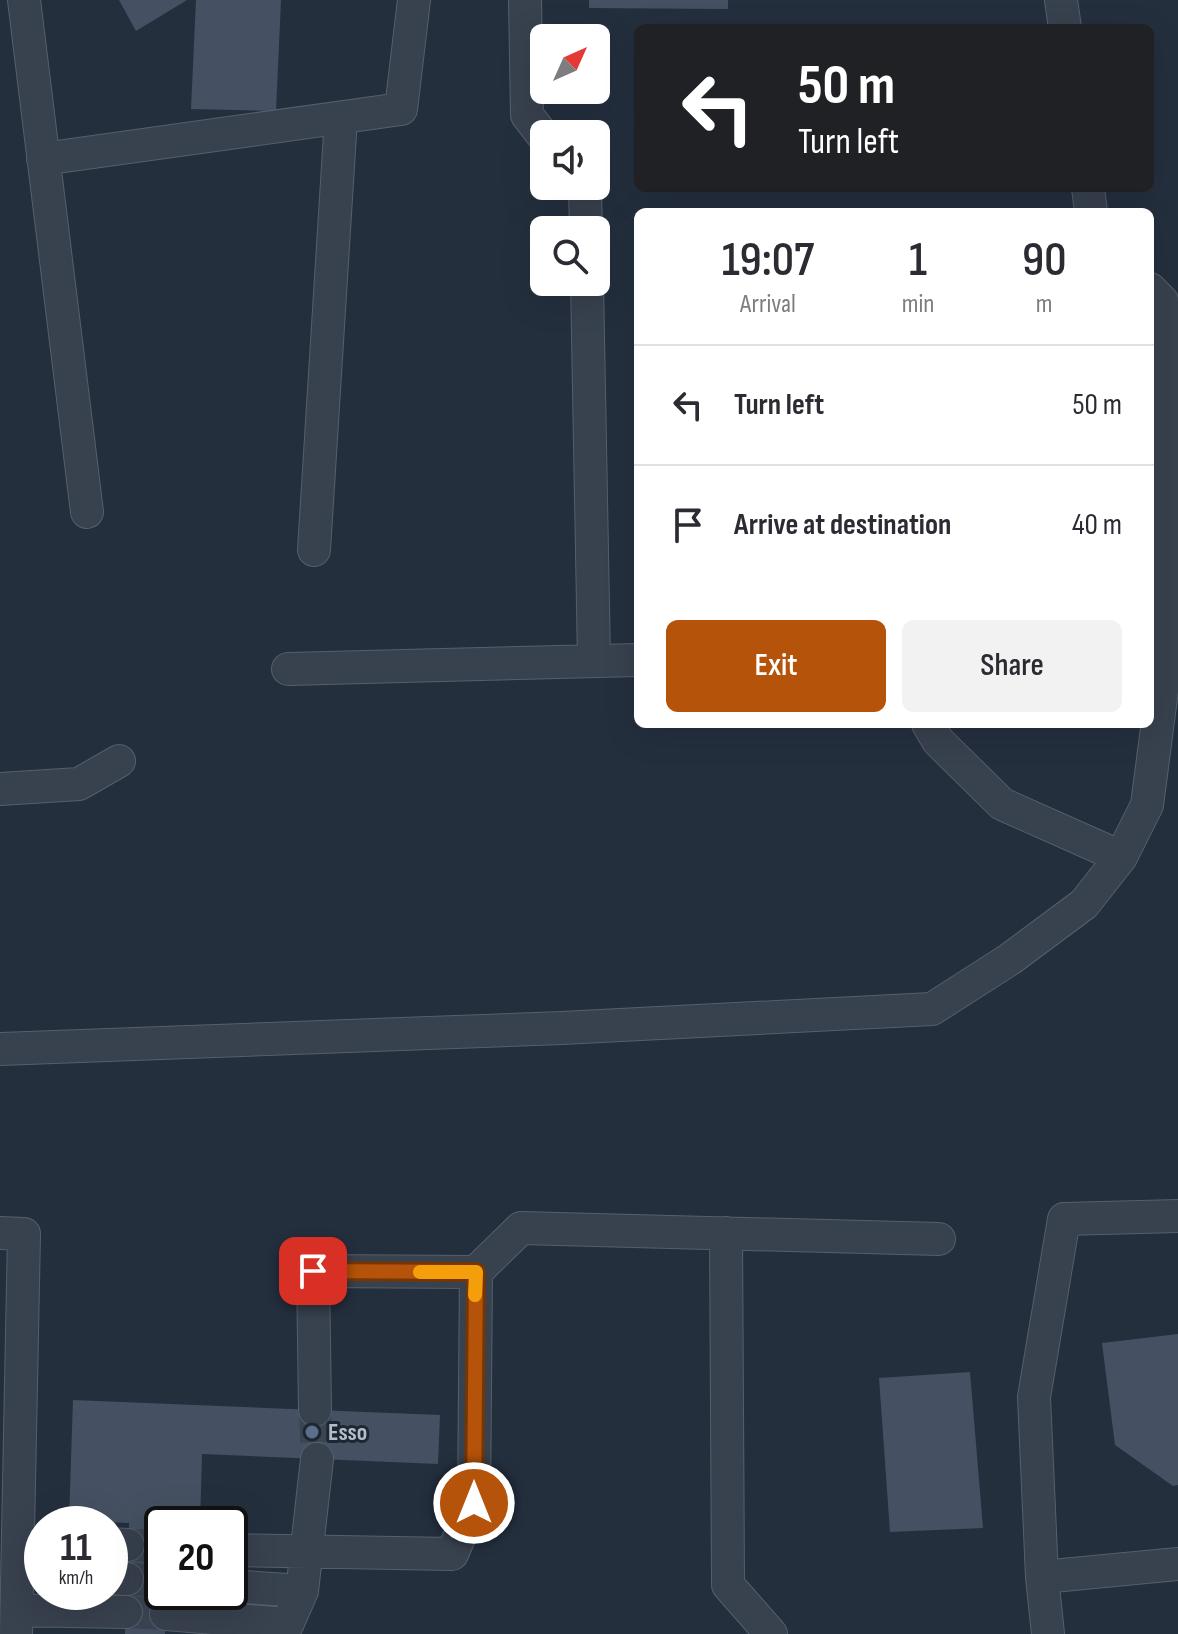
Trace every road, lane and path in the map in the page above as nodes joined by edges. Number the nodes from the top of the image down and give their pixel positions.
1 (24, 0) edge
2 (414, 0) edge
3 (525, 0) edge
4 (1061, 0) edge
5 (1064, 24) edge
6 (341, 118) junction
7 (531, 120) edge
8 (43, 159) junction
9 (1154, 293) edge
10 (587, 296) edge
11 (87, 512) dead end
12 (314, 550) dead end
13 (594, 660) junction
14 (634, 660) edge
15 (288, 669) dead end
16 (930, 728) edge
17 (119, 761) dead end
18 (0, 789) edge
19 (1121, 857) junction
20 (0, 1049) edge
21 (1178, 1216) edge
22 (0, 1233) edge
23 (726, 1233) junction
24 (939, 1239) dead end
25 (476, 1272) junction
26 (11, 1369) edge
27 (315, 1410) tunnel mouth
28 (317, 1459) tunnel mouth
29 (26, 1506) edge
30 (248, 1551) edge
31 (308, 1554) junction
32 (1178, 1564) edge
33 (1042, 1577) junction
34 (248, 1587) edge
35 (302, 1591) junction
36 (24, 1595) edge
37 (126, 1612) tunnel mouth
38 (166, 1614) tunnel mouth
39 (16, 1622) edge
40 (285, 1629) edge
41 (771, 1634) edge
42 (1048, 1634) edge

1 - 8 lane
2 - 6 lane
3 - 7 lane
4 - 5 lane
6 - 8 lane
6 - 12 lane
8 - 11 lane
9 - 19 lane
10 - 13 lane
13 - 14 lane
13 - 15 lane
16 - 19 lane
17 - 18 lane
19 - 20 lane
21 - 33 lane
22 - 26 lane
23 - 24 lane
23 - 25 lane
23 - 41 lane
25 - 27 lane
25 - 31 lane
26 - 29 lane
28 - 31 lane
30 - 31 lane
31 - 35 lane
32 - 33 lane
33 - 42 lane
34 - 35 lane
35 - 40 lane
36 - 39 lane
37 - 39 lane
38 - 40 lane

